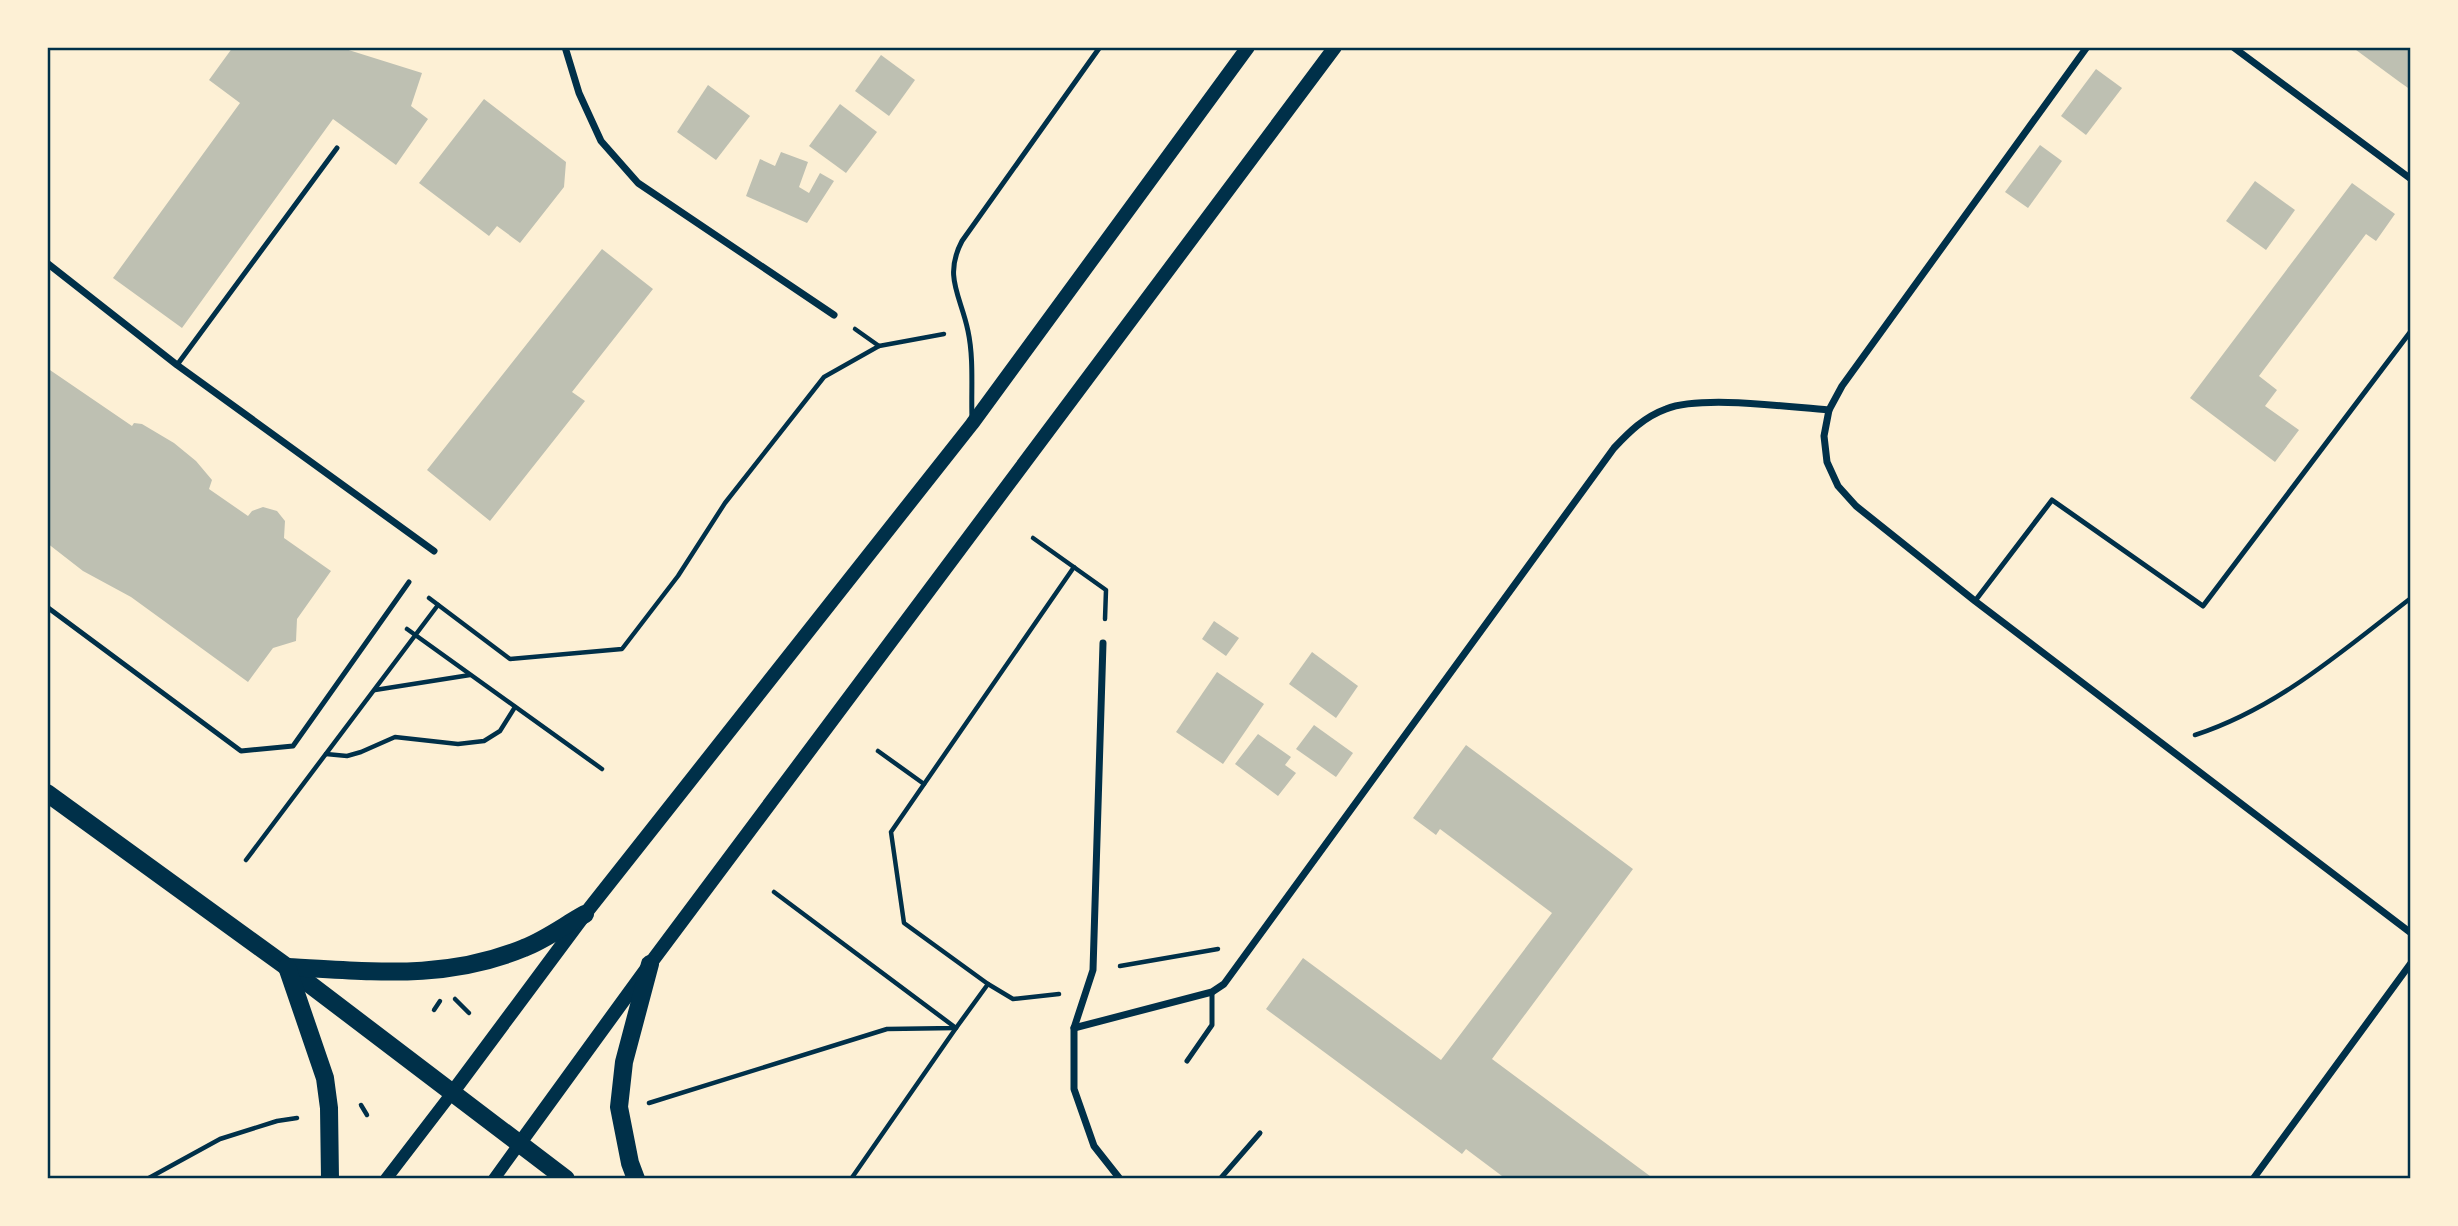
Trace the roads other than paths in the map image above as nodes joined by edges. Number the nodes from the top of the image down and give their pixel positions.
1 (565, 47) edge
2 (1100, 47) edge
3 (1248, 47) edge
4 (1335, 47) edge
5 (2087, 47) edge
6 (2232, 47) edge
7 (337, 148) dead end
8 (2411, 179) edge
9 (47, 263) edge
10 (834, 315) road end
11 (2411, 331) edge
12 (177, 365) junction
13 (1829, 410) junction
14 (972, 424) junction
15 (434, 551) dead end
16 (409, 582) road end
17 (1975, 601) junction
18 (47, 607) edge
19 (1103, 643) road end
20 (47, 793) edge
21 (585, 914) junction
22 (2411, 933) edge
23 (2411, 963) edge
24 (650, 964) junction
25 (287, 967) junction
26 (1212, 992) junction
27 (1074, 1028) junction
28 (1187, 1061) dead end
29 (452, 1093) junction
30 (1260, 1133) dead end
31 (520, 1143) junction
32 (330, 1179) edge
33 (386, 1179) edge
34 (494, 1179) edge
35 (566, 1179) edge
36 (636, 1179) edge
37 (1120, 1179) edge
38 (1220, 1179) edge
39 (2253, 1179) edge

1 - 10 street
2 - 14 lane
3 - 14 main road
4 - 24 main road
5 - 13 street
6 - 8 street
7 - 12 lane
9 - 12 street
11 - 17 lane
12 - 15 street
13 - 17 street
13 - 26 street
14 - 21 main road
16 - 18 lane
17 - 22 street
19 - 27 street
20 - 25 main road
21 - 25 main road
21 - 29 main road
23 - 39 street
24 - 31 main road
24 - 36 main road
25 - 29 main road
25 - 32 main road
26 - 27 street
26 - 28 lane
27 - 37 street
29 - 31 main road
29 - 33 street
30 - 38 lane
31 - 34 street
31 - 35 main road

